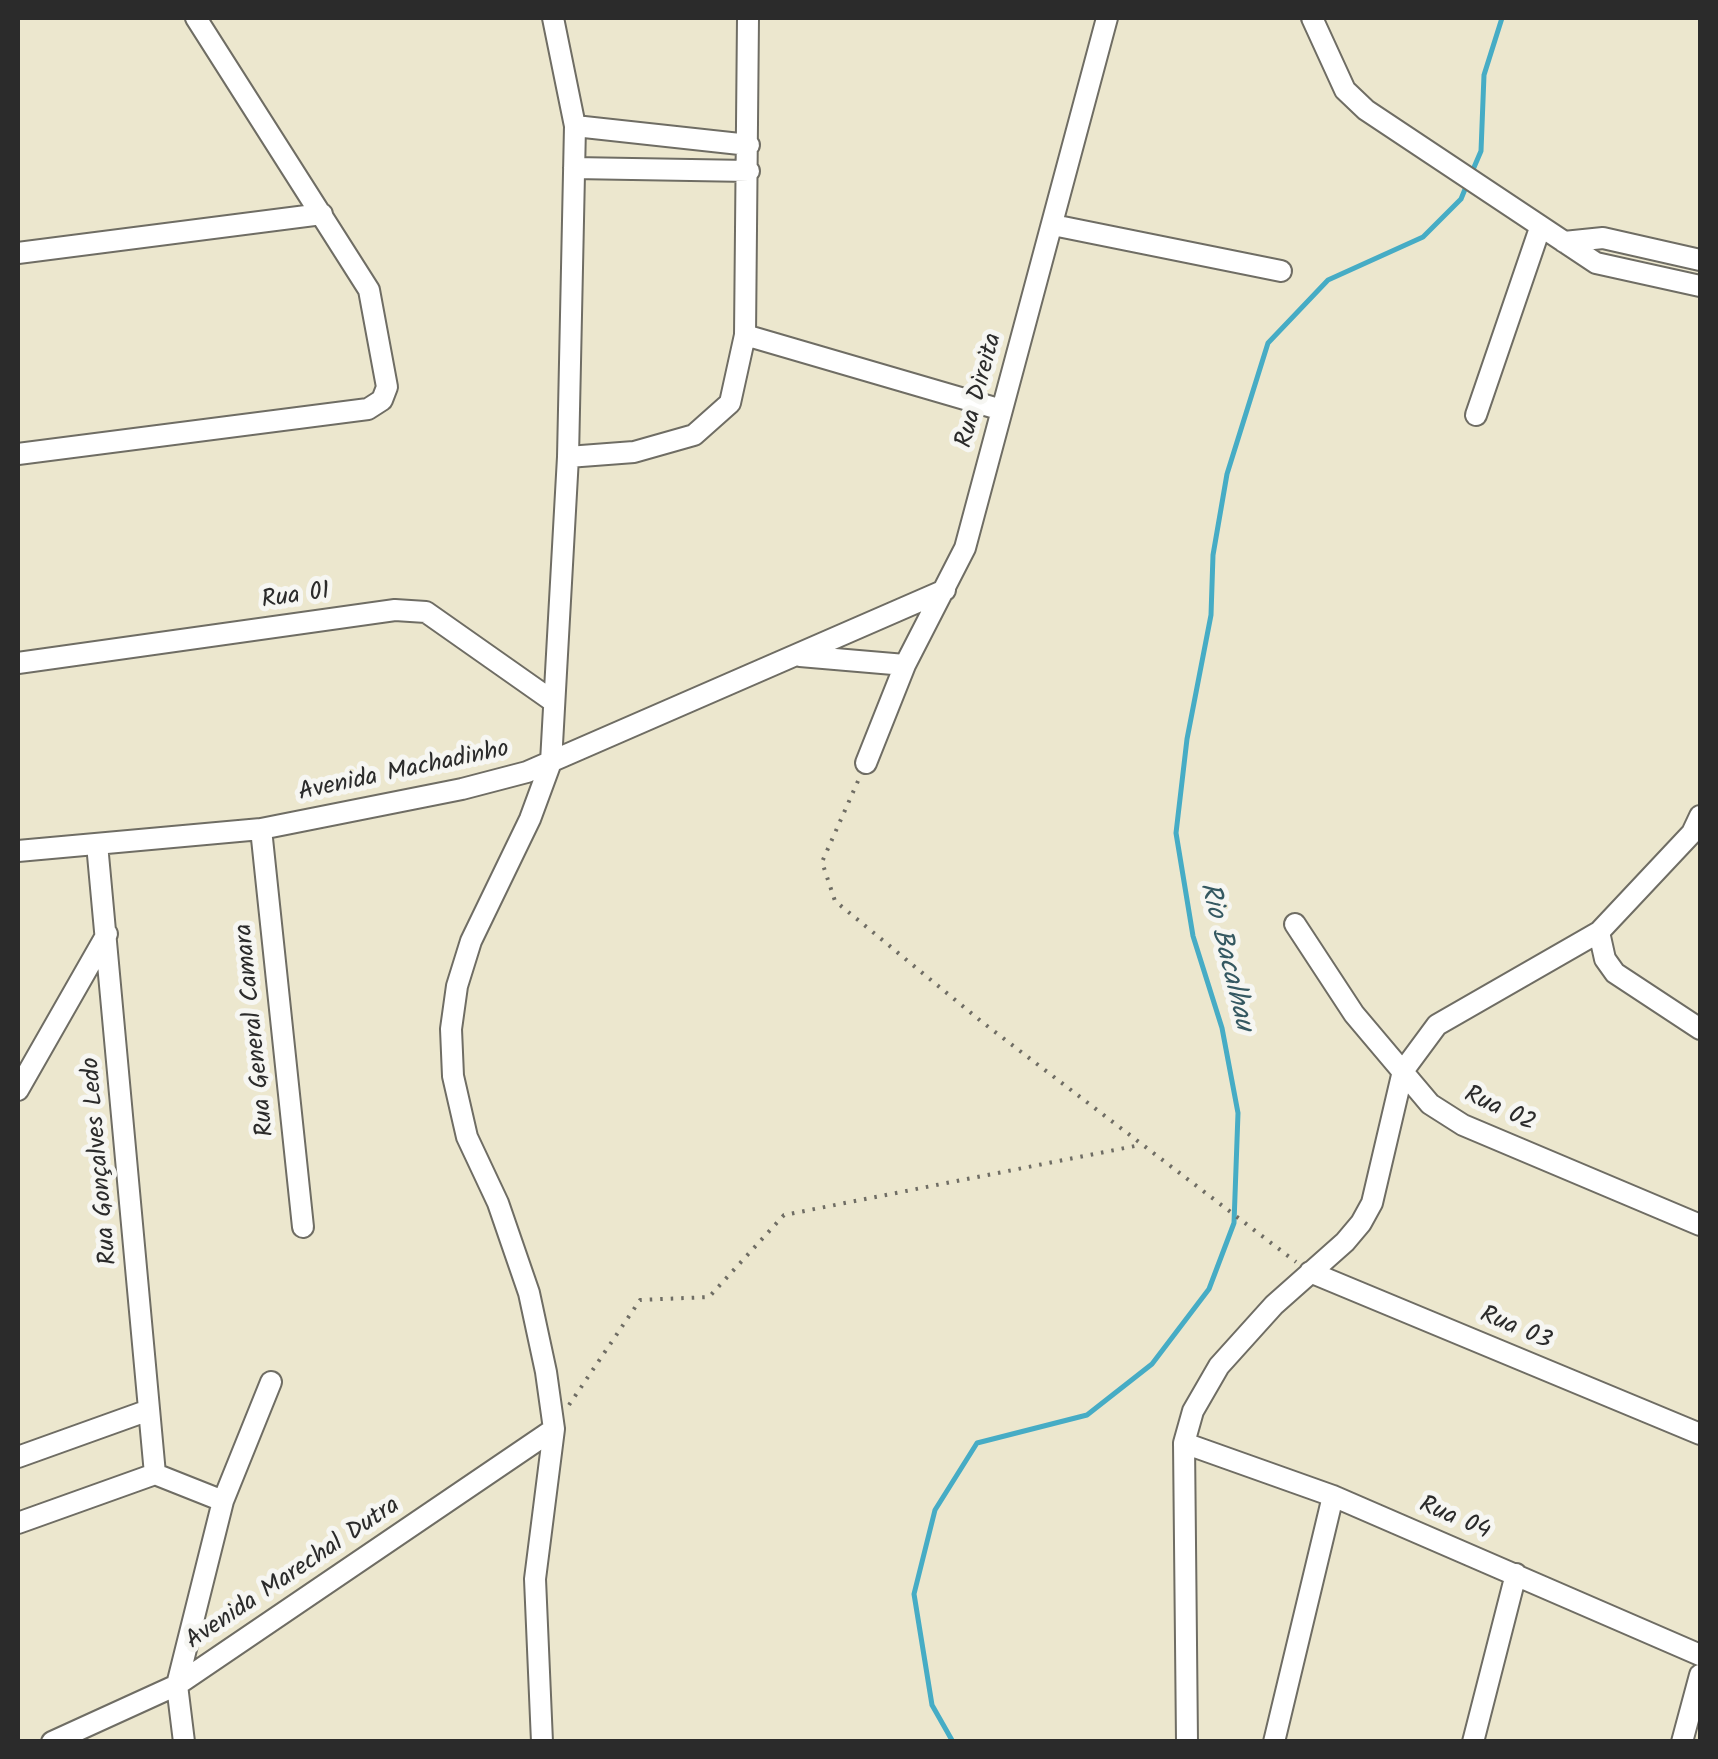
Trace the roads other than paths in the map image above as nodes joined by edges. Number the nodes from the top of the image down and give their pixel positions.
1 (196, 18) edge
2 (554, 18) edge
3 (748, 18) edge
4 (1107, 18) edge
5 (1312, 18) edge
6 (576, 126) junction
7 (749, 145) junction
8 (574, 168) junction
9 (749, 170) junction
10 (322, 214) junction
11 (1053, 225) junction
12 (1540, 228) junction
13 (1564, 242) junction
14 (18, 253) edge
15 (1700, 260) edge
16 (1281, 271) dead end
17 (1700, 286) edge
18 (746, 335) junction
19 (1002, 410) junction
20 (1476, 416) dead end
21 (18, 454) edge
22 (568, 457) junction
23 (945, 590) junction
24 (798, 656) junction
25 (18, 663) edge
26 (905, 665) junction
27 (554, 702) junction
28 (551, 762) junction
29 (866, 763) road end
30 (261, 828) junction
31 (1698, 829) edge
32 (96, 844) junction
33 (18, 851) edge
34 (1296, 924) dead end
35 (1599, 932) junction
36 (107, 934) junction
37 (1700, 1029) edge
38 (1403, 1072) junction
39 (18, 1090) edge
40 (1700, 1225) edge
41 (302, 1227) dead end
42 (1310, 1272) junction
43 (271, 1382) dead end
44 (149, 1410) junction
45 (554, 1429) junction
46 (1700, 1434) edge
47 (1184, 1443) junction
48 (18, 1457) edge
49 (155, 1474) junction
50 (1334, 1496) junction
51 (223, 1501) junction
52 (18, 1523) edge
53 (1516, 1574) junction
54 (1700, 1655) edge
55 (1700, 1674) edge
56 (177, 1685) junction
57 (52, 1742) edge
58 (184, 1742) edge
59 (542, 1742) edge
60 (1187, 1742) edge
61 (1274, 1742) edge
62 (1473, 1742) edge
63 (1682, 1742) edge

1 - 10 street
2 - 6 street
3 - 7 street
4 - 11 street, Rua Direita
5 - 12 street
6 - 7 street
6 - 8 street
7 - 9 street
8 - 9 street
8 - 22 street
9 - 18 street
10 - 14 street
10 - 21 street
11 - 16 street
11 - 19 street, Rua Direita
12 - 13 street
12 - 20 street
13 - 15 street
13 - 17 street
18 - 19 street
18 - 22 street
19 - 23 street, Rua Direita
22 - 27 street
23 - 24 street, Avenida Machadinho
23 - 26 street, Rua Direita
24 - 26 street
24 - 28 street, Avenida Machadinho
25 - 27 street, Rua 01
26 - 29 street, Rua Direita
27 - 28 street
28 - 30 street, Avenida Machadinho
28 - 45 street
30 - 32 street, Avenida Machadinho
30 - 41 street, Rua General Camara
31 - 35 street
32 - 33 street, Avenida Machadinho
32 - 36 street, Rua Gonçalves Ledo
34 - 38 street, Rua 02
35 - 37 street
35 - 38 street
36 - 39 street
36 - 44 street, Rua Gonçalves Ledo
38 - 40 street, Rua 02
38 - 42 street
42 - 46 street, Rua 03
42 - 47 street
43 - 51 street
44 - 48 street
44 - 49 street, Rua Gonçalves Ledo
45 - 56 street, Avenida Marechal Dutra
45 - 59 street
47 - 50 street, Rua 04
47 - 60 street
49 - 51 street
49 - 52 street
50 - 53 street, Rua 04
50 - 61 street
51 - 56 street
53 - 54 street, Rua 04
53 - 62 street
55 - 63 street
56 - 57 street, Avenida Marechal Dutra
56 - 58 street

